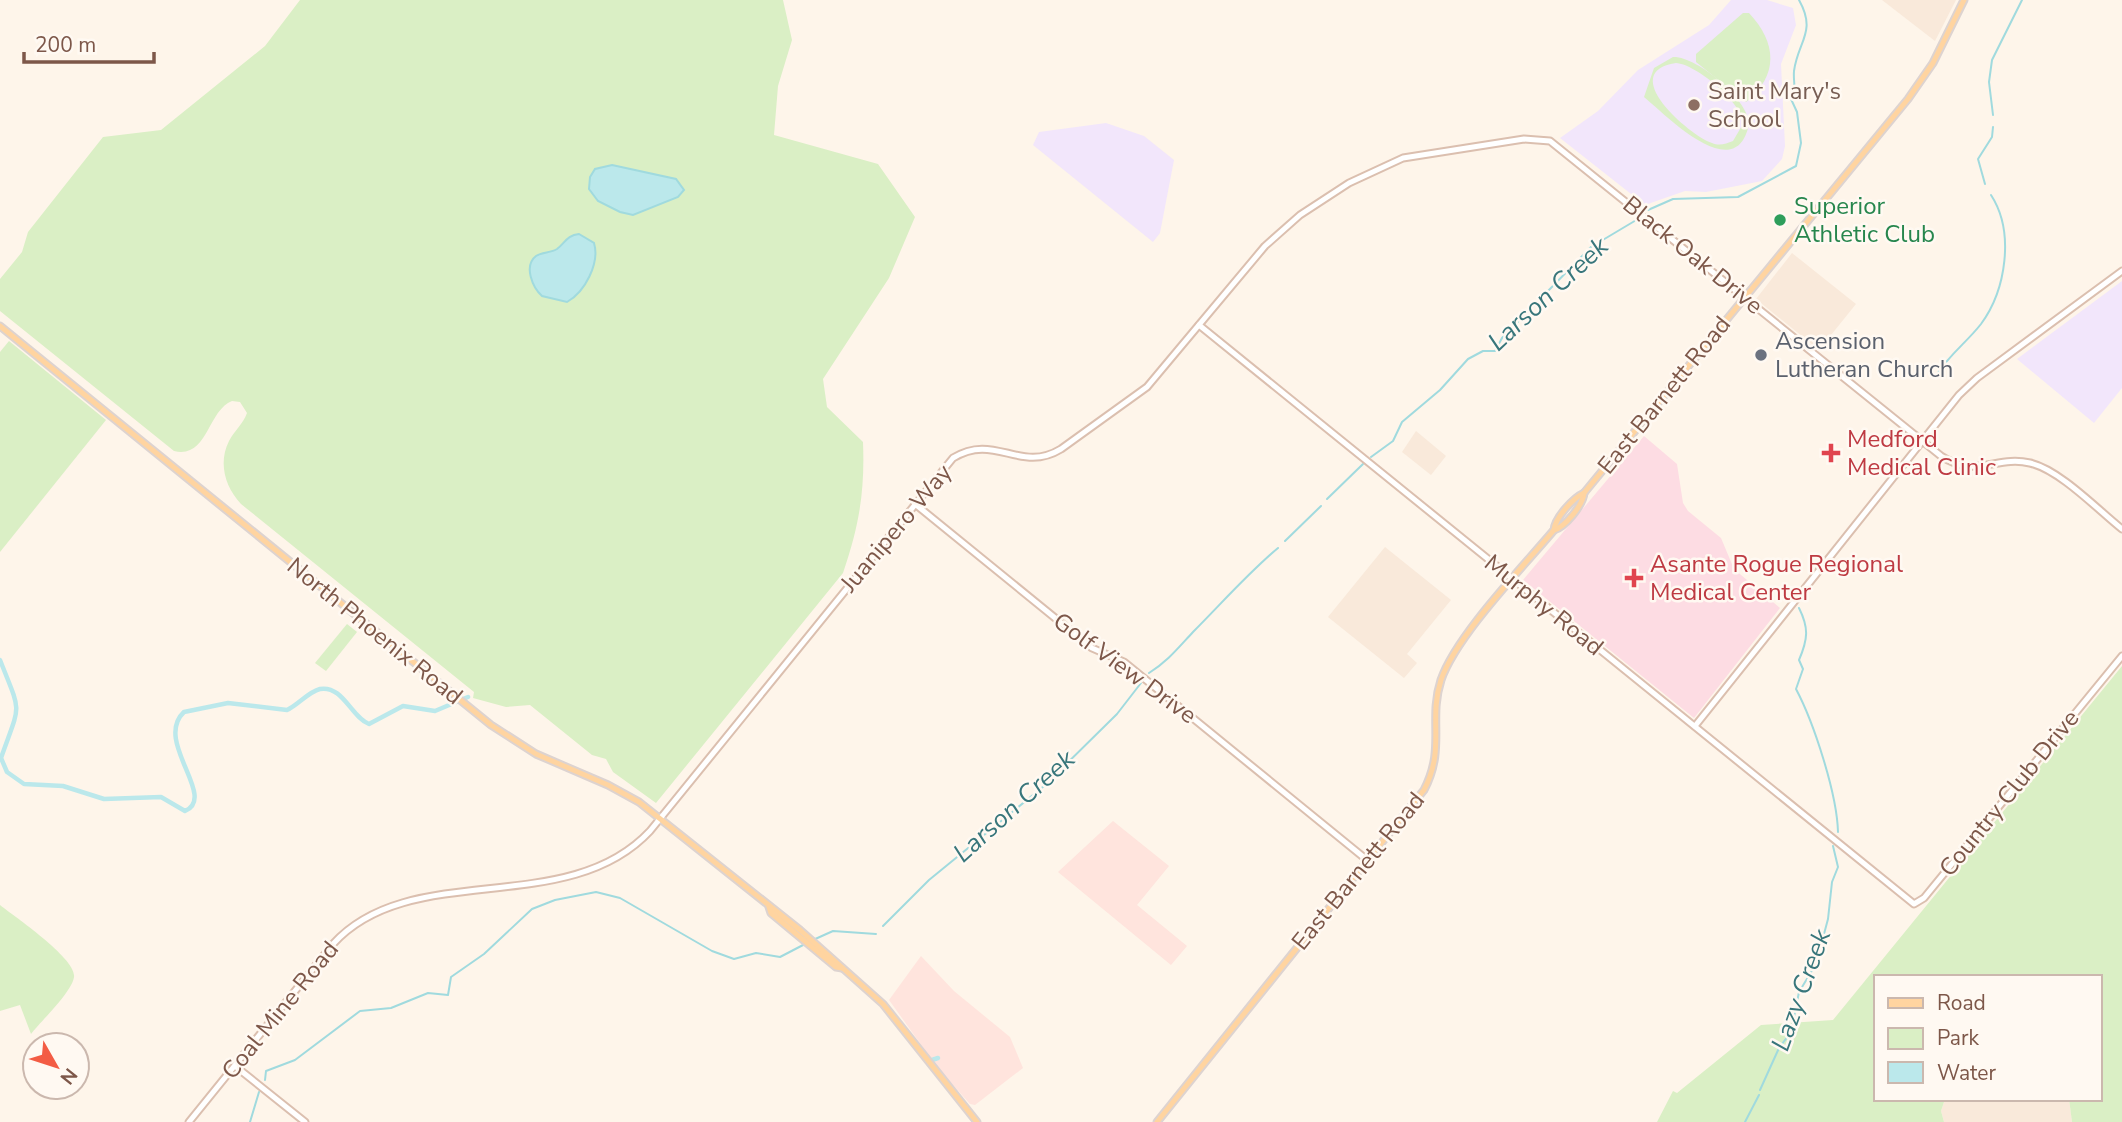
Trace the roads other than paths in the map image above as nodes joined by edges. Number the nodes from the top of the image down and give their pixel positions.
1 (1964, 0) edge
2 (1544, 139) joint
3 (2122, 271) edge
4 (1745, 297) junction
5 (1199, 325) junction
6 (0, 326) edge
7 (1922, 440) junction
8 (915, 503) junction
9 (2122, 529) edge
10 (1513, 580) junction
11 (2122, 656) edge
12 (1695, 726) junction
13 (660, 818) junction
14 (1367, 860) junction
15 (1890, 885) joint
16 (380, 908) joint
17 (235, 1066) junction
18 (189, 1122) edge
19 (305, 1122) edge
20 (977, 1122) edge
21 (1157, 1122) edge

1 - 4 main road, East Barnett Road
2 - 4 street, Black Oak Drive
2 - 5 street, Juanipero Way
3 - 7 street
4 - 7 street, Black Oak Drive
4 - 10 main road, East Barnett Road
5 - 8 street, Juanipero Way
5 - 10 street, Murphy Road
6 - 13 main road, North Phoenix Road
7 - 9 street, Black Oak Drive
7 - 12 street
8 - 13 street, Juanipero Way
8 - 14 street, Golf View Drive
10 - 12 street, Murphy Road
10 - 14 main road, East Barnett Road
11 - 15 street, Country Club Drive
12 - 15 street, Murphy Road
13 - 16 street, Juanipero Way
13 - 20 main road, North Phoenix Road
14 - 21 main road, East Barnett Road
16 - 17 street, Coal Mine Road
17 - 18 street, Coal Mine Road
17 - 19 street

